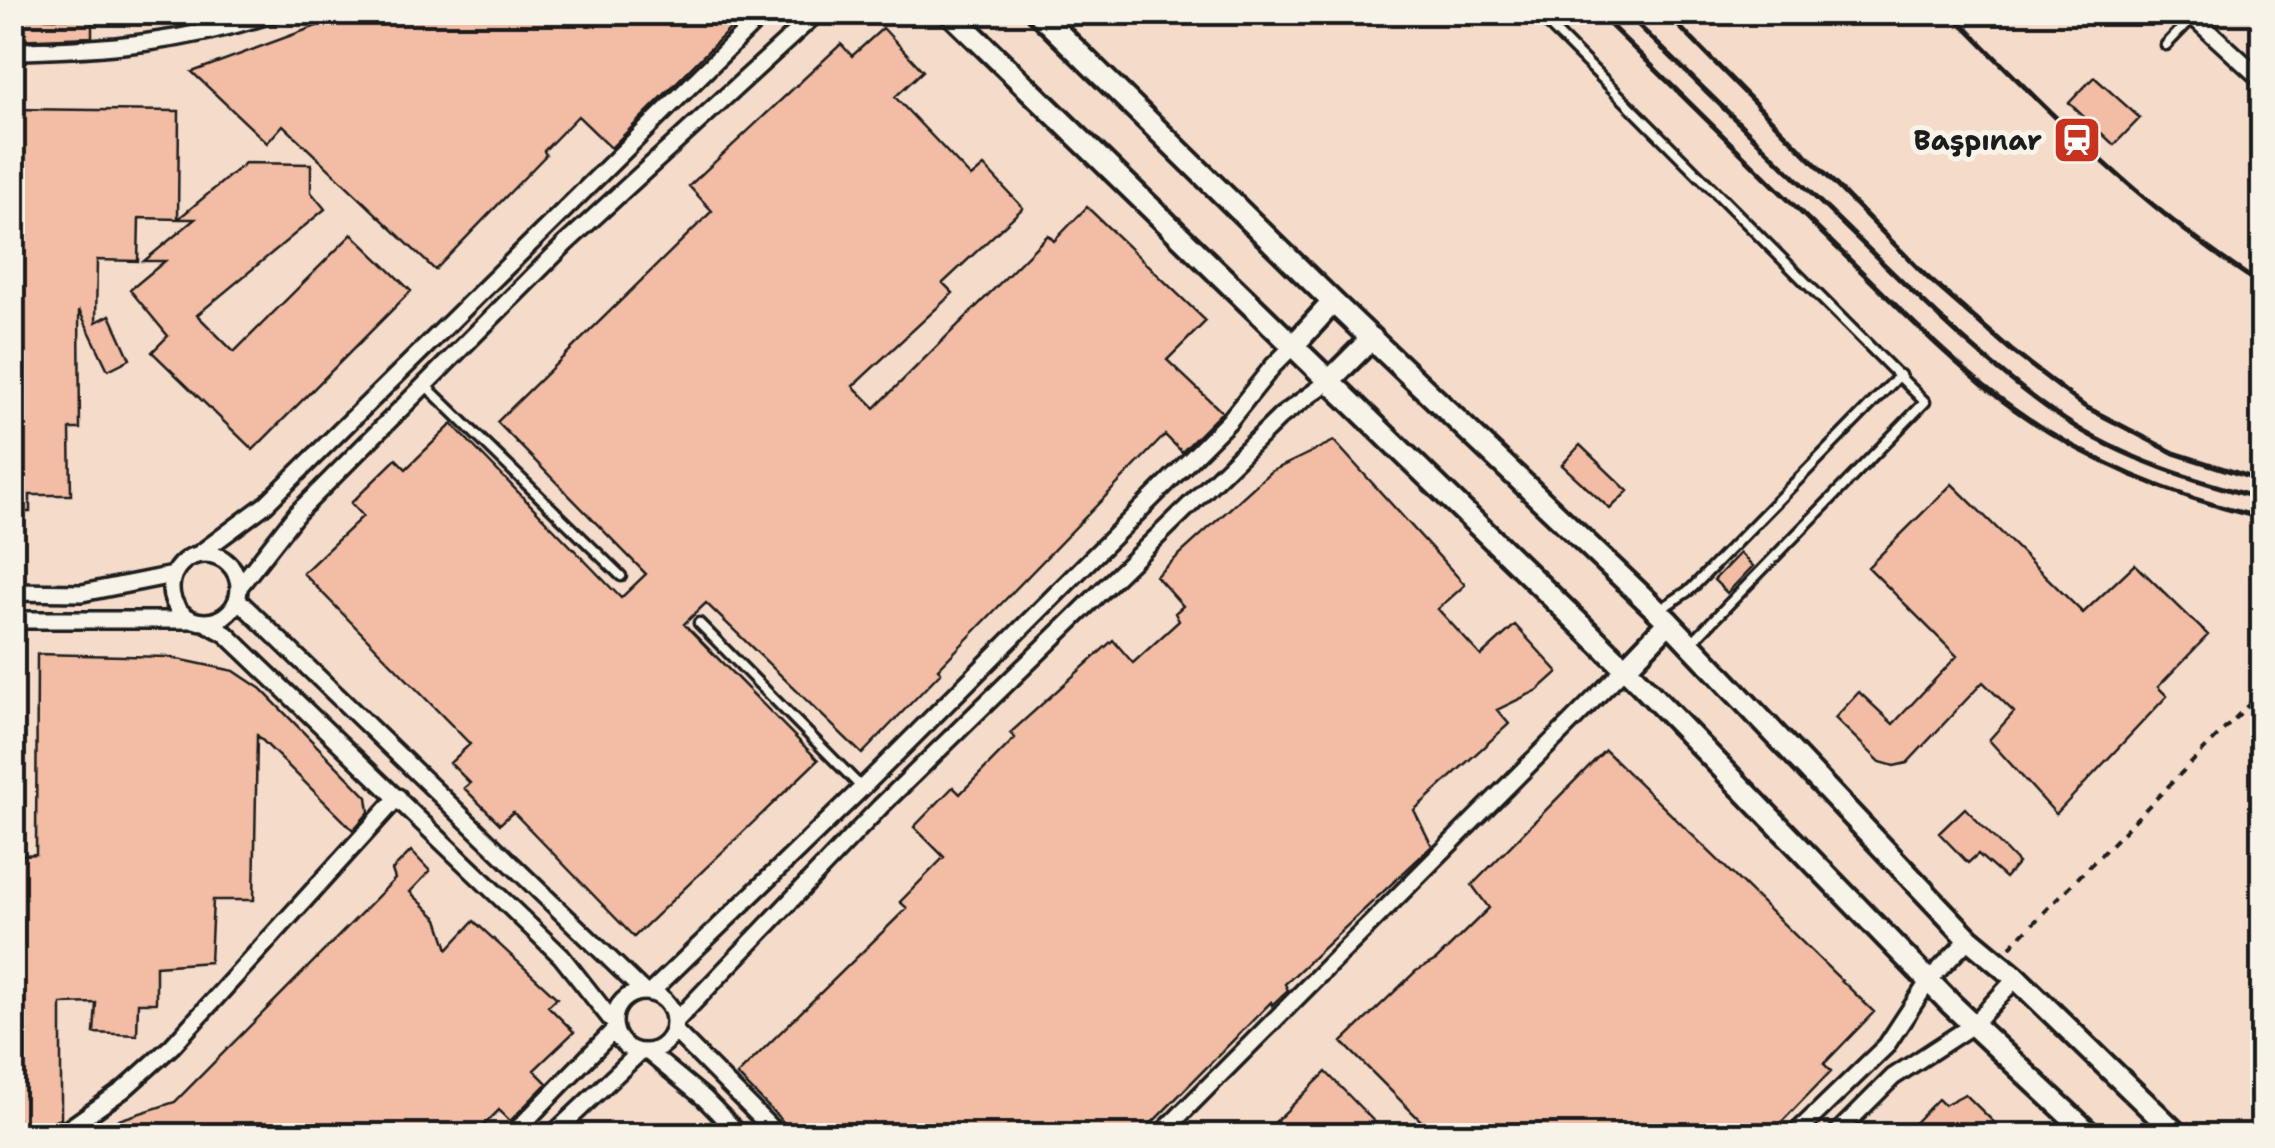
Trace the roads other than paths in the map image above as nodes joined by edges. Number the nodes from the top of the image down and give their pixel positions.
1 (276, 12) edge
2 (765, 12) edge
3 (818, 12) edge
4 (948, 12) edge
5 (1037, 12) edge
6 (1536, 12) edge
7 (2191, 15) edge
8 (2166, 45) dead end
9 (12, 51) edge
10 (2262, 80) edge
11 (546, 225) junction
12 (565, 244) junction
13 (1334, 302) junction
14 (445, 325) junction
15 (1372, 338) junction
16 (466, 344) junction
17 (1293, 346) junction
18 (1900, 375) junction
19 (1329, 381) junction
20 (425, 385) junction
21 (199, 554) junction
22 (173, 575) junction
23 (621, 576) dead end
24 (12, 592) edge
25 (238, 593) junction
26 (1664, 617) junction
27 (12, 620) edge
28 (198, 621) junction
29 (699, 623) dead end
30 (1690, 644) junction
31 (1625, 668) junction
32 (862, 788) junction
33 (398, 797) junction
34 (880, 806) junction
35 (1969, 939) junction
36 (2016, 978) junction
37 (1930, 980) junction
38 (646, 992) junction
39 (1974, 1024) junction
40 (615, 1026) junction
41 (674, 1026) junction
42 (644, 1052) junction
43 (35, 1136) edge
44 (512, 1136) edge
45 (551, 1136) edge
46 (741, 1136) edge
47 (779, 1136) edge
48 (1159, 1136) edge
49 (1793, 1136) edge
50 (1834, 1136) edge
51 (2092, 1136) edge
52 (2179, 1136) edge

1 - 9 street
2 - 11 street
3 - 12 street
4 - 17 street
5 - 13 street
6 - 18 lane
7 - 8 lane
7 - 10 street
11 - 12 street
11 - 14 street
12 - 16 street
13 - 15 street
13 - 17 street
14 - 16 street
14 - 21 street
15 - 19 street
15 - 26 street
16 - 20 street
17 - 19 street
17 - 32 street
18 - 26 lane
18 - 30 lane
19 - 31 street
19 - 34 street
20 - 23 lane
20 - 25 street
21 - 22 street
21 - 25 street
22 - 24 street
22 - 28 street
25 - 28 street
25 - 38 street
26 - 30 street
26 - 31 street
27 - 28 street
28 - 33 street
29 - 32 lane
30 - 35 street
31 - 37 street
31 - 48 street
32 - 34 street
32 - 38 street
33 - 40 street
33 - 43 street
34 - 41 street
35 - 36 street
35 - 37 street
36 - 39 street
36 - 52 street
37 - 39 street
37 - 49 street
38 - 40 street
38 - 41 street
39 - 50 street
39 - 51 street
40 - 42 street
40 - 44 street
41 - 42 street
41 - 47 street
42 - 45 street
42 - 46 street

